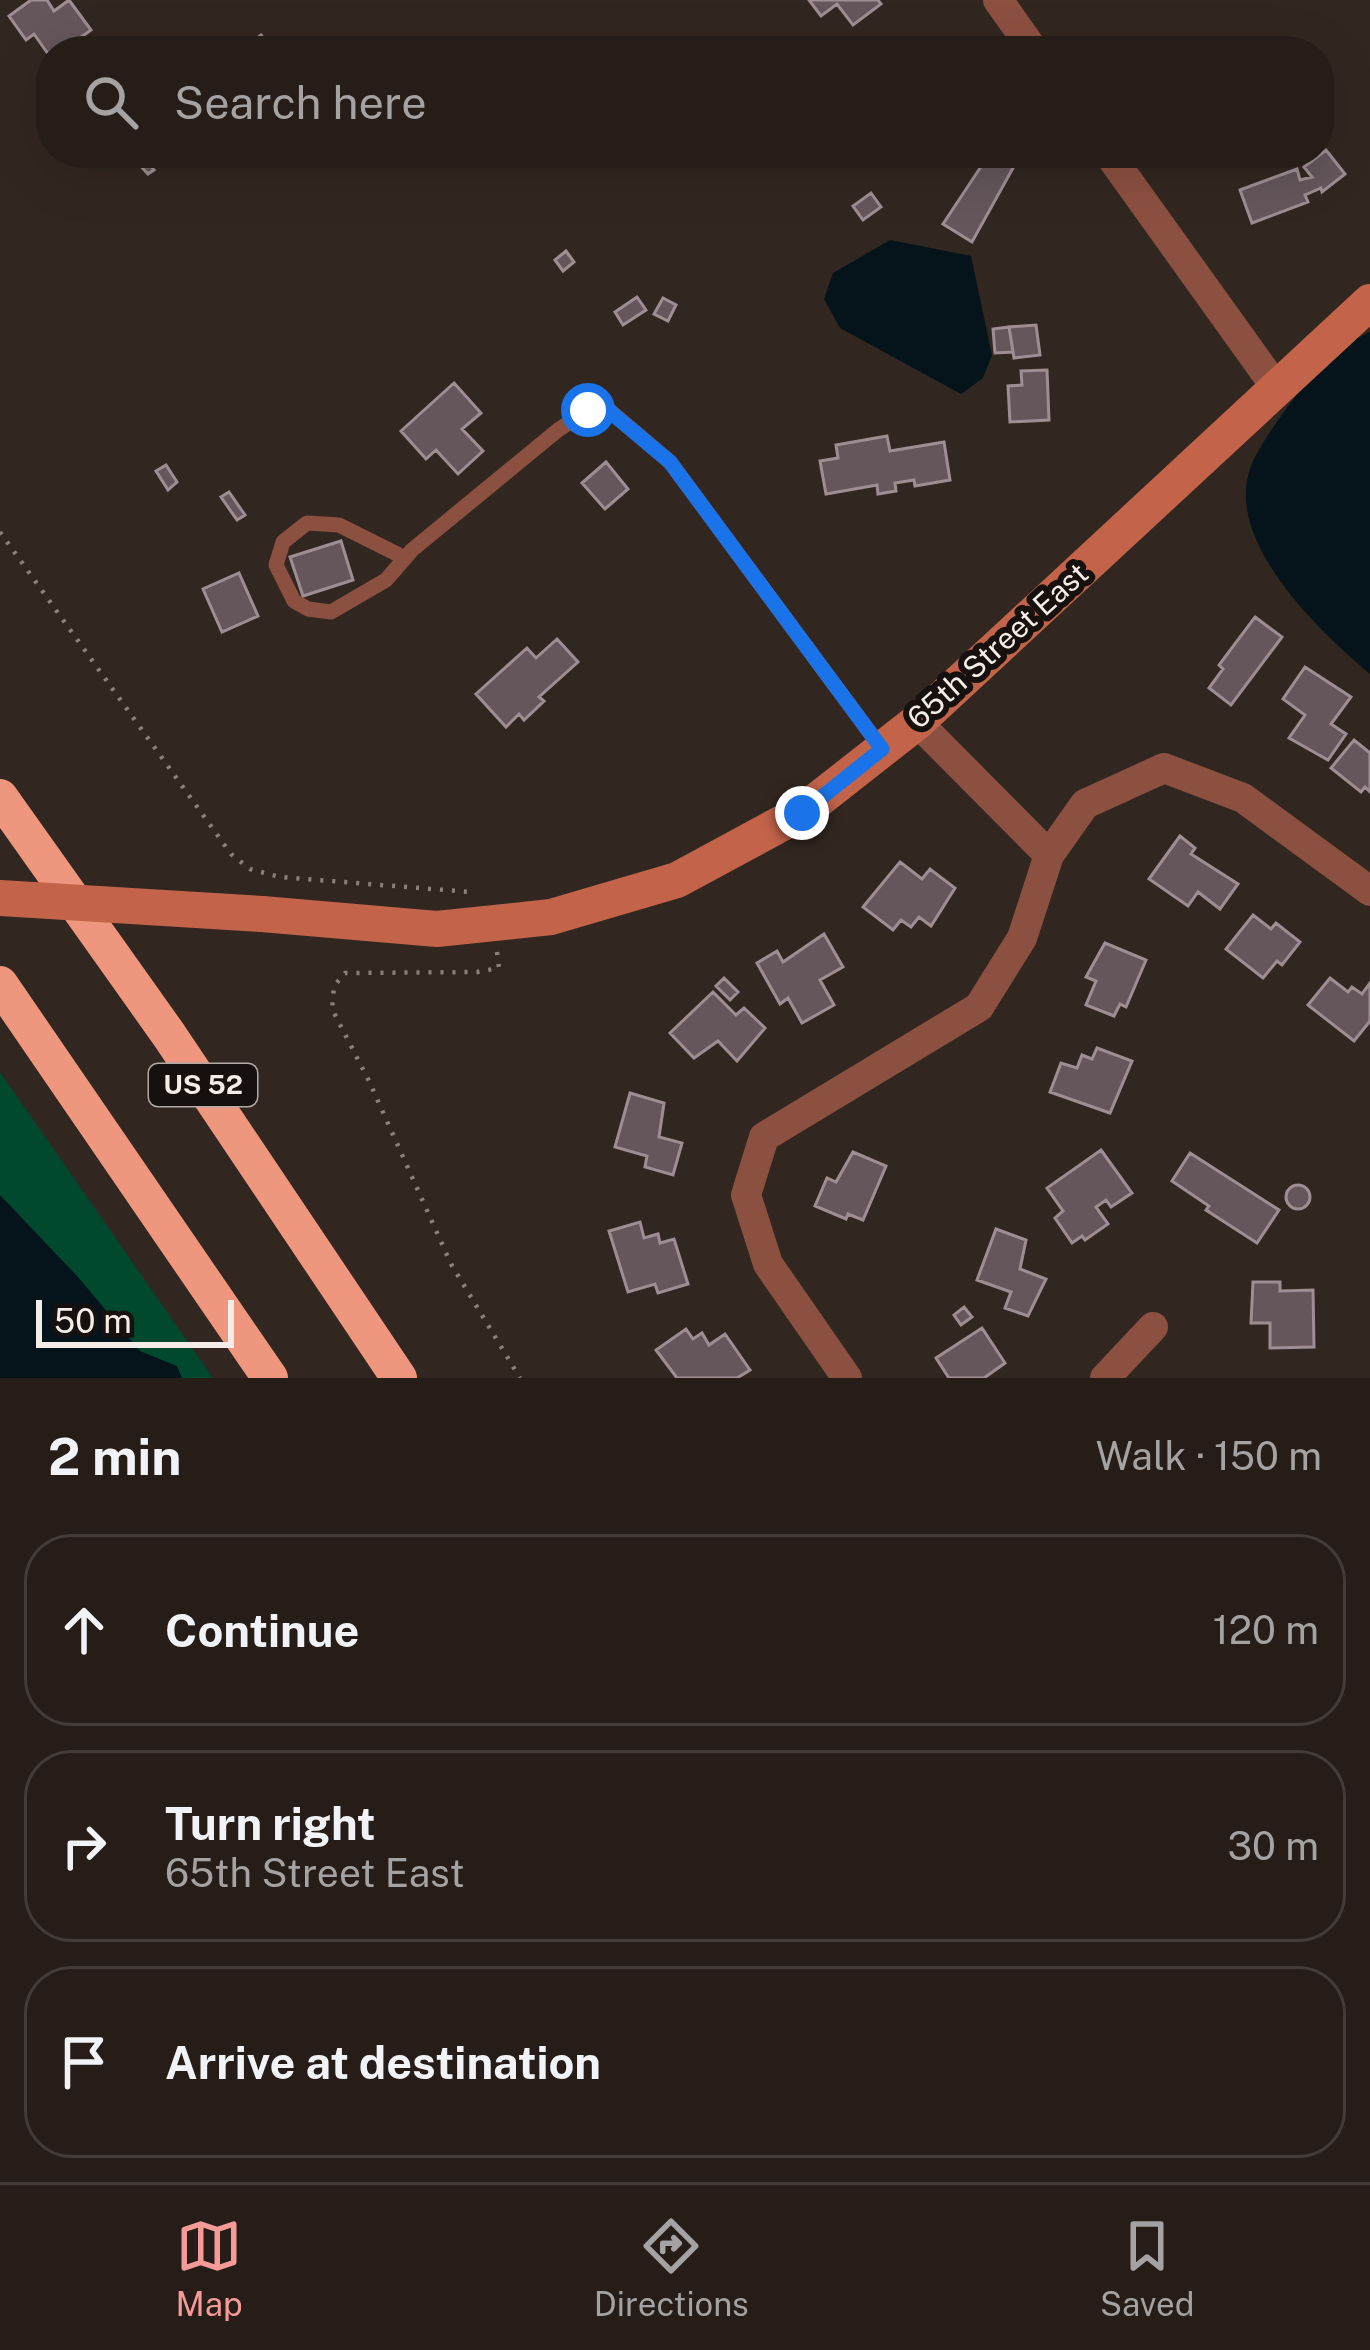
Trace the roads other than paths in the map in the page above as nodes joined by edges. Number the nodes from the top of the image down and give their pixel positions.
1 (998, 0) edge
2 (1023, 36) edge
3 (1119, 168) edge
4 (1370, 302) edge
5 (1275, 386) junction
6 (405, 558) junction
7 (917, 722) junction
8 (882, 749) junction
9 (0, 797) edge
10 (1049, 855) junction
11 (1370, 891) edge
12 (0, 898) edge
13 (0, 985) edge
14 (1153, 1327) dead end
15 (270, 1378) edge
16 (399, 1378) edge
17 (848, 1378) edge
18 (1105, 1378) edge

1 - 2 street
3 - 5 street
4 - 5 street, 65th Street East
5 - 7 street, 65th Street East
6 - 6 lane
6 - 8 lane
7 - 8 street, 65th Street East
7 - 10 street
8 - 12 street, 65th Street East, bridge
9 - 16 highway, US 52
10 - 11 street
10 - 17 street
13 - 15 highway
14 - 18 street

